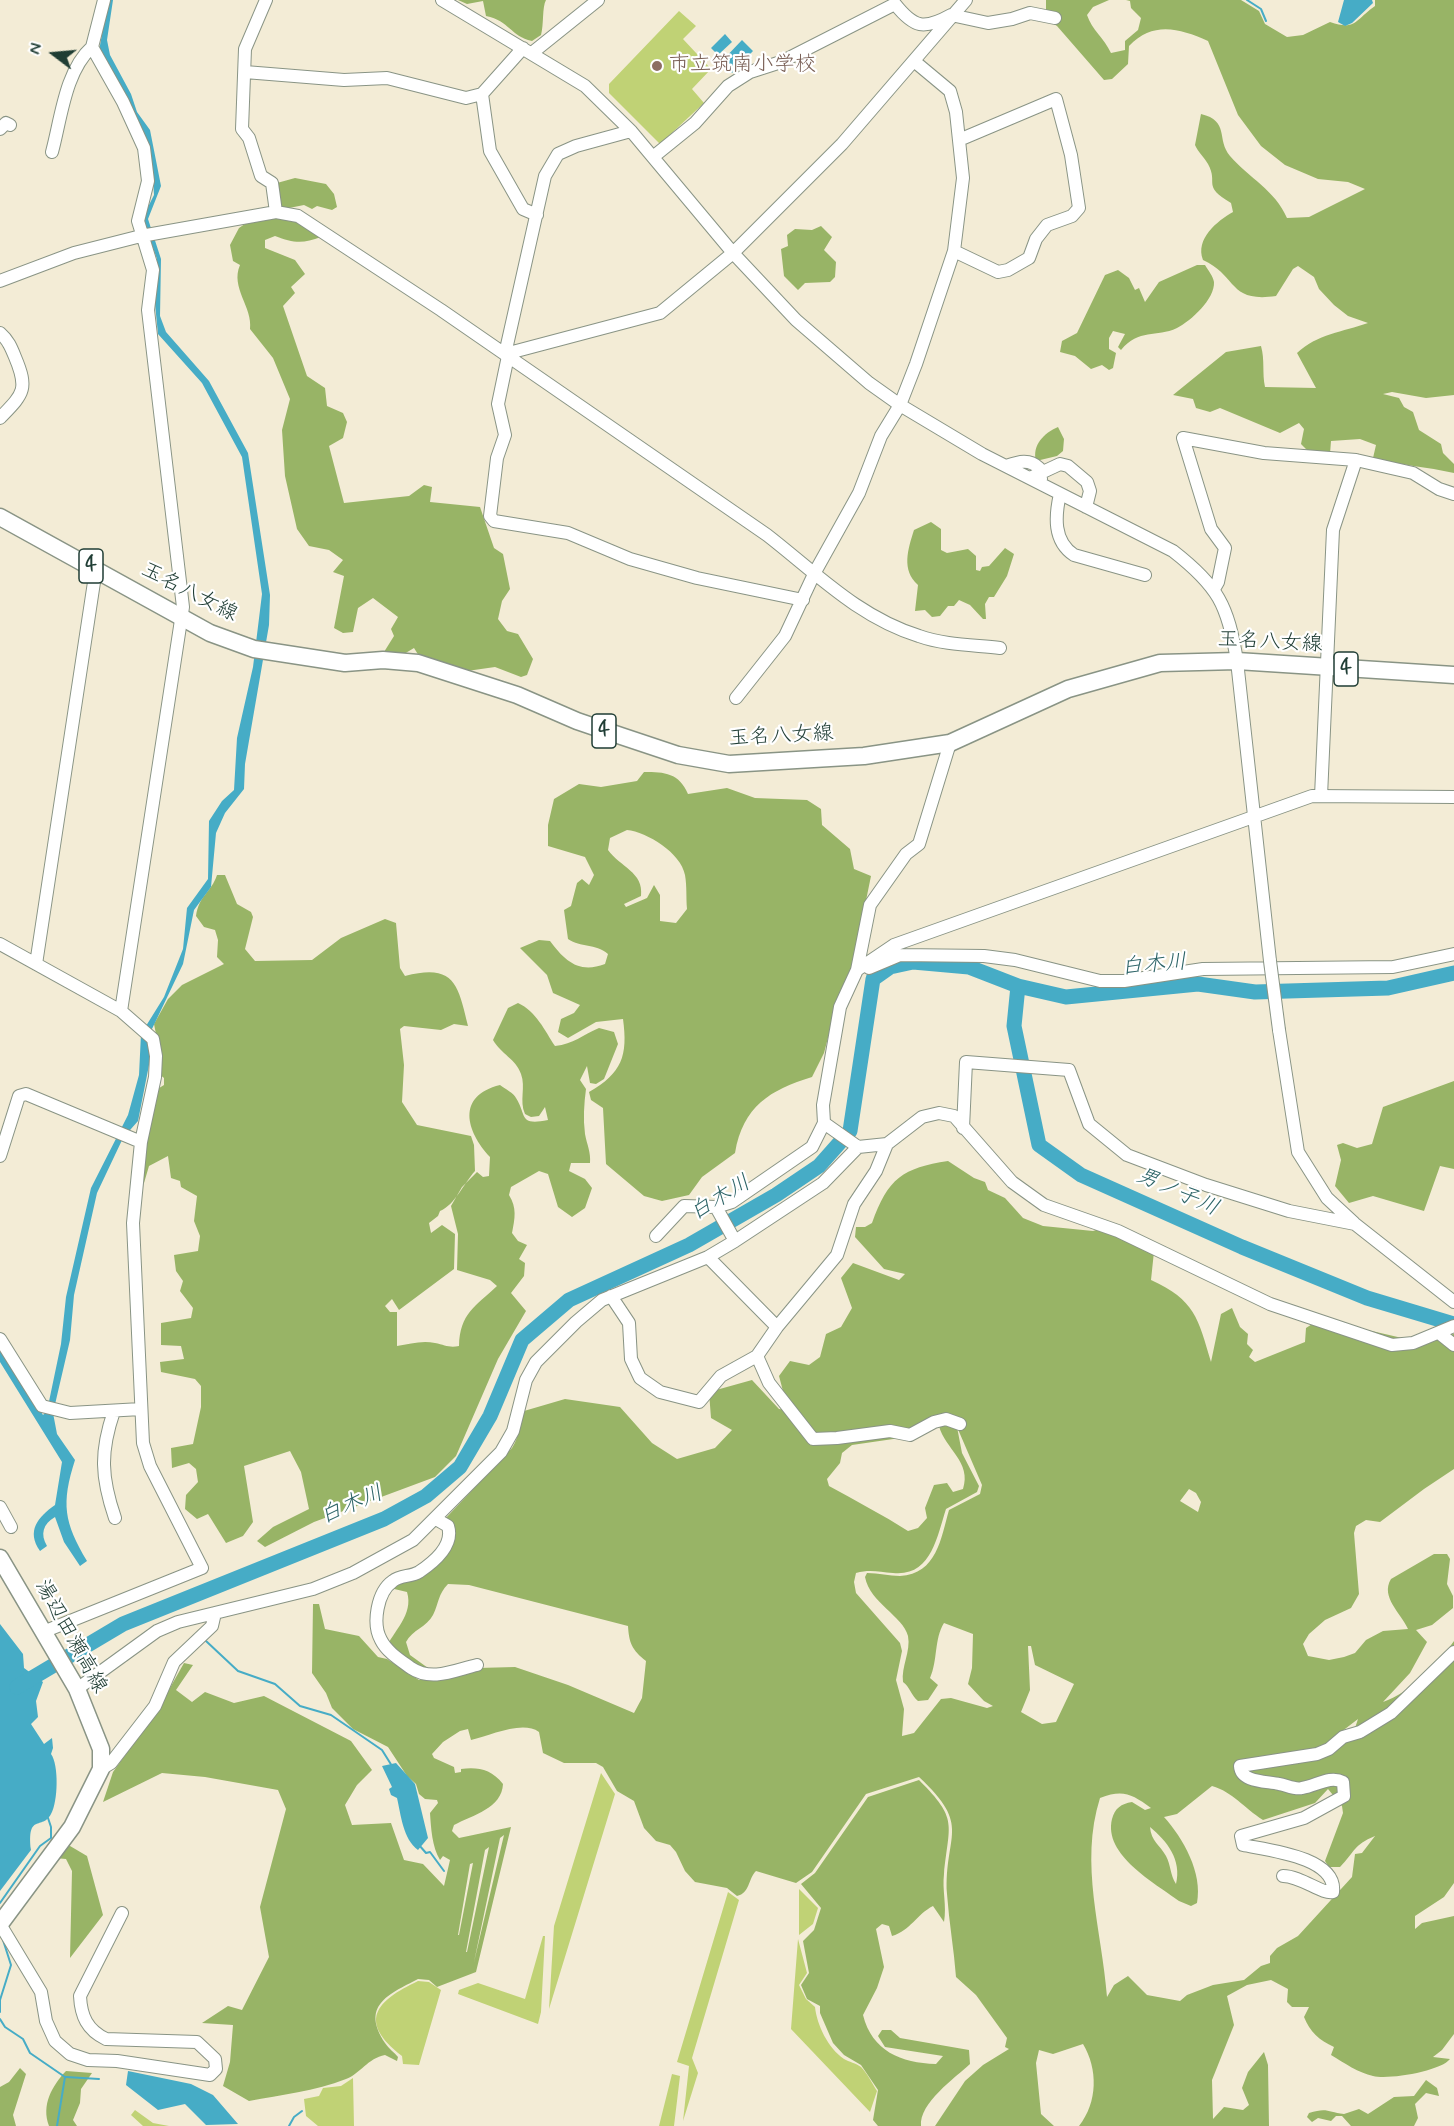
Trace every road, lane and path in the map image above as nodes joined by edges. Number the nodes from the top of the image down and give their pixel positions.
1 (104, 0) edge
2 (266, 0) edge
3 (442, 0) edge
4 (598, 0) edge
5 (966, 0) edge
6 (951, 15) junction
7 (1054, 18) dead end
8 (92, 47) junction
9 (528, 50) junction
10 (914, 61) junction
11 (245, 72) junction
12 (482, 93) junction
13 (631, 131) junction
14 (959, 140) junction
15 (52, 152) dead end
16 (653, 157) junction
17 (276, 212) junction
18 (537, 215) junction
19 (148, 234) junction
20 (954, 251) junction
21 (733, 253) junction
22 (0, 281) edge
23 (0, 333) edge
24 (507, 355) junction
25 (900, 405) junction
26 (0, 418) edge
27 (1356, 460) junction
28 (1037, 478) junction
29 (1060, 494) junction
30 (1454, 494) edge
31 (1086, 507) junction
32 (0, 517) edge
33 (96, 569) junction
34 (815, 572) junction
35 (1145, 575) dead end
36 (1214, 589) junction
37 (802, 600) junction
38 (181, 617) junction
39 (1000, 648) dead end
40 (1237, 662) junction
41 (1326, 668) junction
42 (1454, 675) edge
43 (736, 698) dead end
44 (950, 743) junction
45 (1321, 796) junction
46 (1454, 797) edge
47 (1255, 818) junction
48 (0, 944) edge
49 (1454, 954) edge
50 (36, 964) junction
51 (855, 973) junction
52 (121, 1011) junction
53 (828, 1126) junction
54 (963, 1128) junction
55 (141, 1142) junction
56 (887, 1144) junction
57 (855, 1145) junction
58 (0, 1156) edge
59 (717, 1210) junction
60 (1355, 1224) junction
61 (656, 1236) dead end
62 (735, 1241) junction
63 (708, 1257) junction
64 (610, 1296) junction
65 (1454, 1302) edge
66 (1454, 1326) edge
67 (777, 1327) junction
68 (1439, 1333) junction
69 (0, 1339) edge
70 (1454, 1345) edge
71 (758, 1356) junction
72 (141, 1409) junction
73 (114, 1411) junction
74 (960, 1424) dead end
75 (0, 1507) edge
76 (115, 1518) dead end
77 (436, 1520) junction
78 (12, 1527) dead end
79 (0, 1558) edge
80 (215, 1613) junction
81 (47, 1639) junction
82 (1454, 1652) edge
83 (477, 1665) dead end
84 (75, 1685) junction
85 (101, 1769) junction
86 (1282, 1876) dead end
87 (122, 1913) dead end
88 (0, 1924) edge

1 - 8 street
2 - 11 street
3 - 9 street
4 - 9 street
5 - 6 street
6 - 7 street
6 - 10 street
6 - 16 street
8 - 15 street
8 - 19 street
9 - 12 street
9 - 13 street
10 - 14 street
10 - 21 street
11 - 12 street
11 - 17 street
12 - 18 street
13 - 16 street
13 - 18 street
14 - 20 street
14 - 20 street
16 - 21 street
17 - 19 street
17 - 24 street
18 - 24 street
19 - 22 street
19 - 38 street
20 - 25 street
21 - 24 street
21 - 25 street
23 - 26 street
24 - 34 street
24 - 37 street
25 - 28 street
25 - 34 street
27 - 30 street
27 - 36 street
27 - 41 street
28 - 29 street
28 - 31 street
29 - 31 street
29 - 35 street
31 - 36 street
32 - 33 main road, 玉名八女線 / 4
33 - 38 main road, 玉名八女線 / 4
33 - 50 street
34 - 37 street
34 - 39 street
36 - 40 street
37 - 43 street
38 - 44 main road, 玉名八女線 / 4
38 - 52 street
40 - 41 main road, 玉名八女線 / 4
40 - 44 main road, 玉名八女線 / 4
40 - 47 street
41 - 42 main road, 玉名八女線 / 4
41 - 45 street
44 - 51 street
45 - 46 street
45 - 47 street
47 - 51 street
47 - 60 street, bridge
48 - 50 street
49 - 51 street
50 - 52 street
51 - 53 street
52 - 55 street
53 - 57 street
53 - 59 street
54 - 56 street
54 - 60 street
54 - 68 street
55 - 58 street
55 - 72 street
56 - 57 street
56 - 67 street
57 - 62 street
59 - 61 street
59 - 62 street
60 - 65 street
62 - 63 street
63 - 64 street
63 - 67 street
64 - 71 street
64 - 77 street
66 - 68 street
67 - 71 street
68 - 70 street
69 - 73 street
71 - 74 street
72 - 73 street
72 - 81 street
73 - 76 street
75 - 78 street
77 - 80 street
77 - 83 street
79 - 81 main road, 湯辺田瀬高線
80 - 84 street
80 - 85 street
81 - 84 main road, 湯辺田瀬高線
82 - 86 street
84 - 85 main road, 湯辺田瀬高線
85 - 88 main road
87 - 88 street

